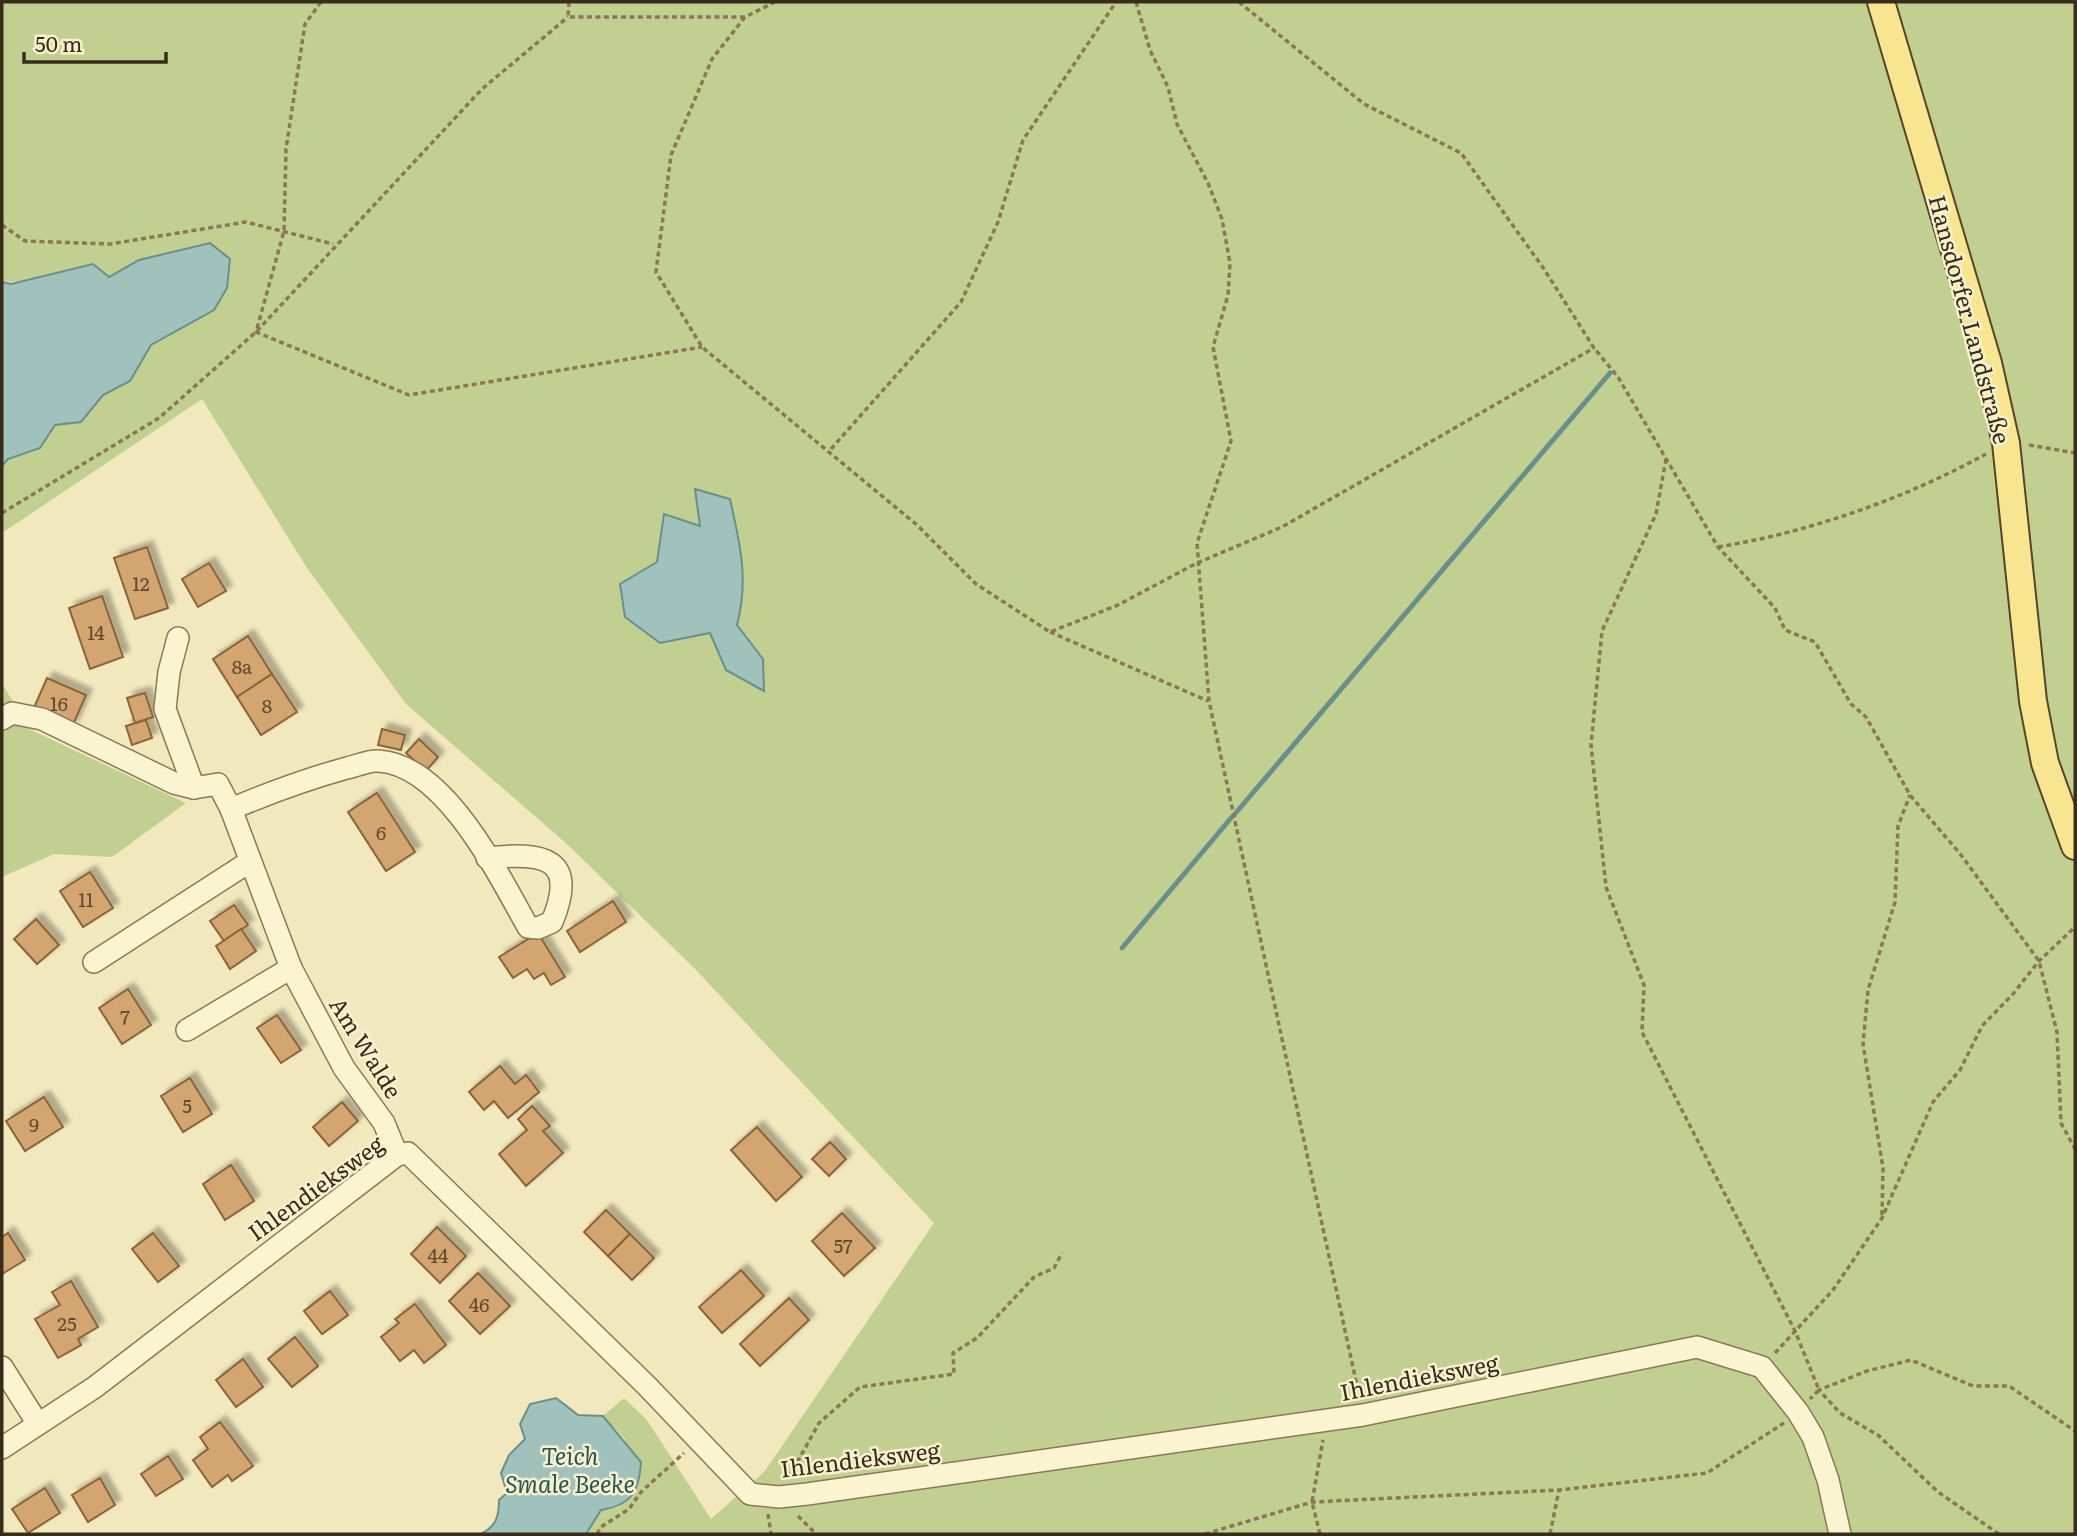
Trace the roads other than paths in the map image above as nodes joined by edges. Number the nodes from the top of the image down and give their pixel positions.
1 (1881, 2) edge
2 (178, 638) dead end
3 (2, 719) edge
4 (194, 788) junction
5 (231, 809) junction
6 (2075, 846) edge
7 (487, 858) dead end
8 (249, 862) junction
9 (94, 962) dead end
10 (291, 968) junction
11 (187, 1030) dead end
12 (397, 1154) junction
13 (2, 1367) edge
14 (38, 1424) junction
15 (2, 1448) edge
16 (1840, 1534) edge

1 - 6 main road, Hansdorfer Landstraße
2 - 4 street
3 - 4 street, Am Walde
4 - 5 street, Am Walde
5 - 7 street
5 - 8 street, Am Walde
8 - 9 street
8 - 10 street, Am Walde
10 - 11 street
10 - 12 street, Am Walde
12 - 14 street, Ihlendieksweg
12 - 16 street, Ihlendieksweg
13 - 14 street
14 - 15 street, Ihlendieksweg

